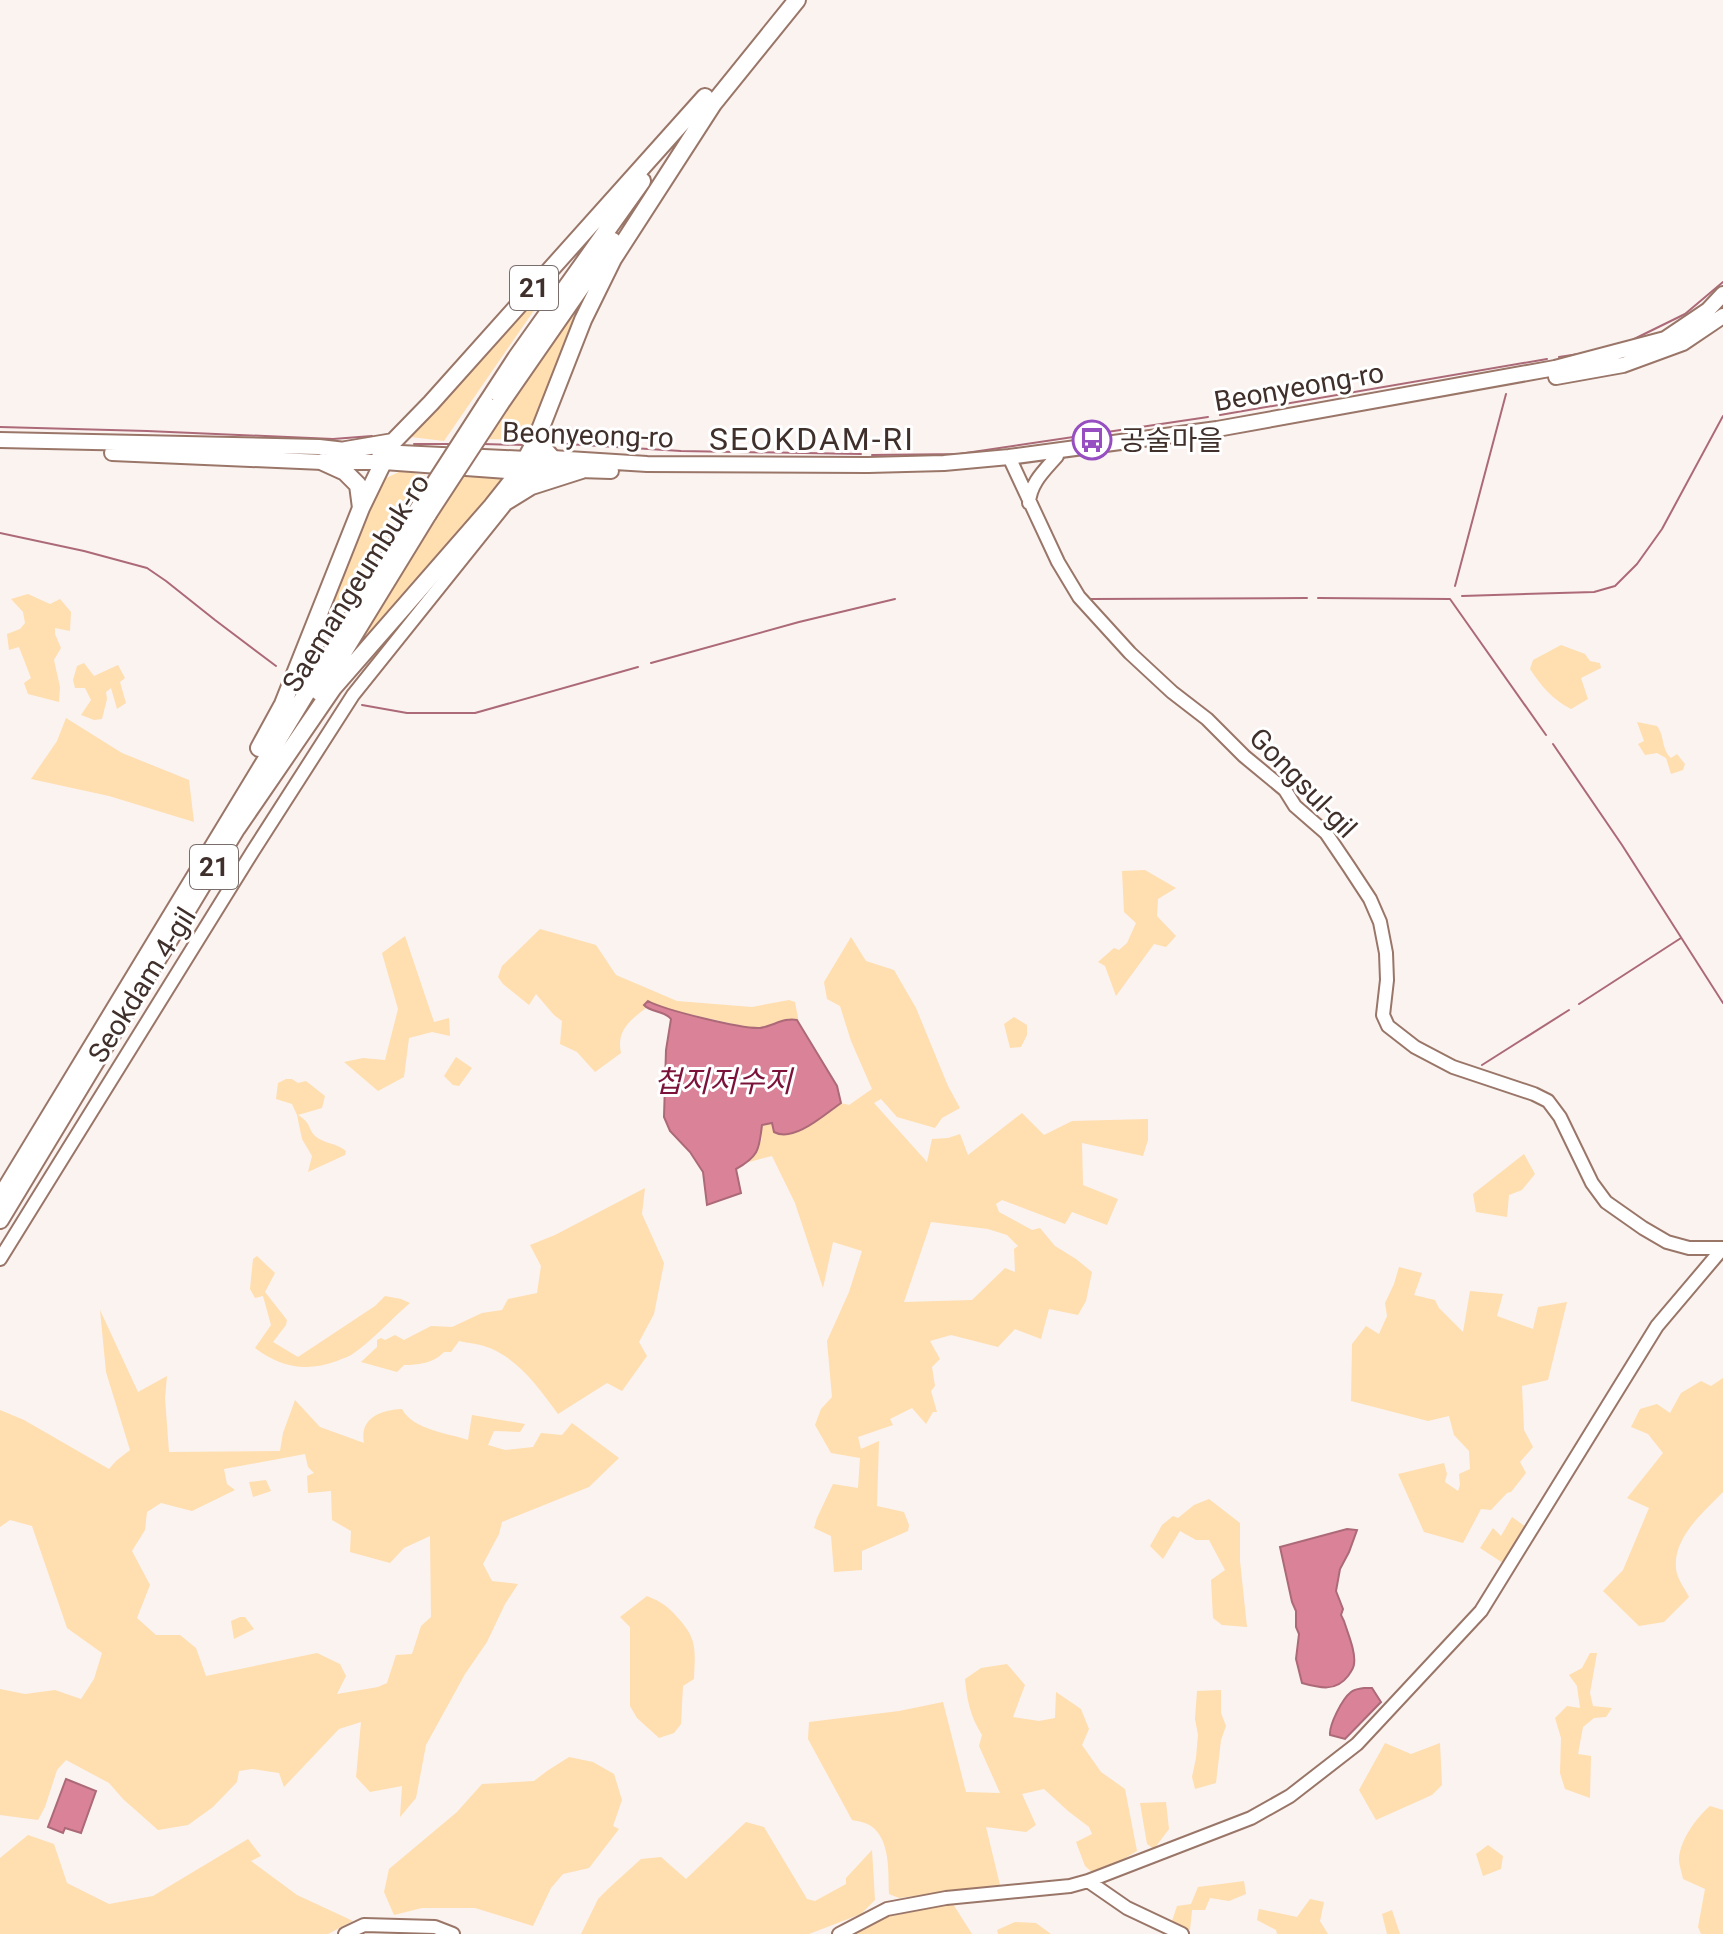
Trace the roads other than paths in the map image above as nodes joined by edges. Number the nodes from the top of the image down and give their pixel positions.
1 (783, 0) edge
2 (797, 0) edge
3 (710, 99) junction
4 (1723, 294) edge
5 (1723, 316) edge
6 (0, 440) edge
7 (536, 440) junction
8 (0, 450) edge
9 (346, 450) joint
10 (389, 452) junction
11 (1057, 456) junction
12 (1010, 460) junction
13 (323, 462) junction
14 (550, 464) junction
15 (523, 465) junction
16 (587, 470) junction
17 (1029, 503) junction
18 (492, 506) junction
19 (361, 508) junction
20 (422, 514) junction
21 (237, 828) junction
22 (193, 879) junction
23 (0, 1198) edge
24 (0, 1220) edge
25 (1723, 1248) edge
26 (0, 1259) edge
27 (1088, 1881) junction
28 (345, 1934) edge
29 (453, 1934) edge
30 (839, 1934) edge
31 (1182, 1934) edge

1 - 3 highway, Saemangeumbuk-ro / 21
2 - 3 highway, Saemangeumbuk-ro / 21
3 - 7 highway, 21
3 - 10 highway, 21
3 - 20 highway, Saemangeumbuk-ro / 21, bridge
4 - 12 main road, Beonyeong-ro
5 - 11 main road, Beonyeong-ro
6 - 9 main road
7 - 14 highway
7 - 15 highway, 21
8 - 13 main road, Beonyeong-ro
9 - 10 highway
10 - 13 main road, Beonyeong-ro
10 - 15 main road, Beonyeong-ro
10 - 19 highway
11 - 12 main road, Beonyeong-ro
11 - 17 street
12 - 14 main road, Beonyeong-ro
12 - 16 main road, Beonyeong-ro
12 - 17 street, Gongsul-gil
13 - 19 highway
14 - 15 main road, Beonyeong-ro
14 - 16 main road, Beonyeong-ro
14 - 18 highway
15 - 18 highway, 21
16 - 26 street, Seokdam 4-gil
17 - 25 street, Gongsul-gil
18 - 21 highway, 21
19 - 22 highway, 21
20 - 21 highway, Saemangeumbuk-ro / 21
20 - 22 highway, Saemangeumbuk-ro / 21
21 - 24 highway, Saemangeumbuk-ro / 21
22 - 23 highway, Saemangeumbuk-ro / 21
25 - 27 street
27 - 30 street
27 - 31 street
28 - 29 street

